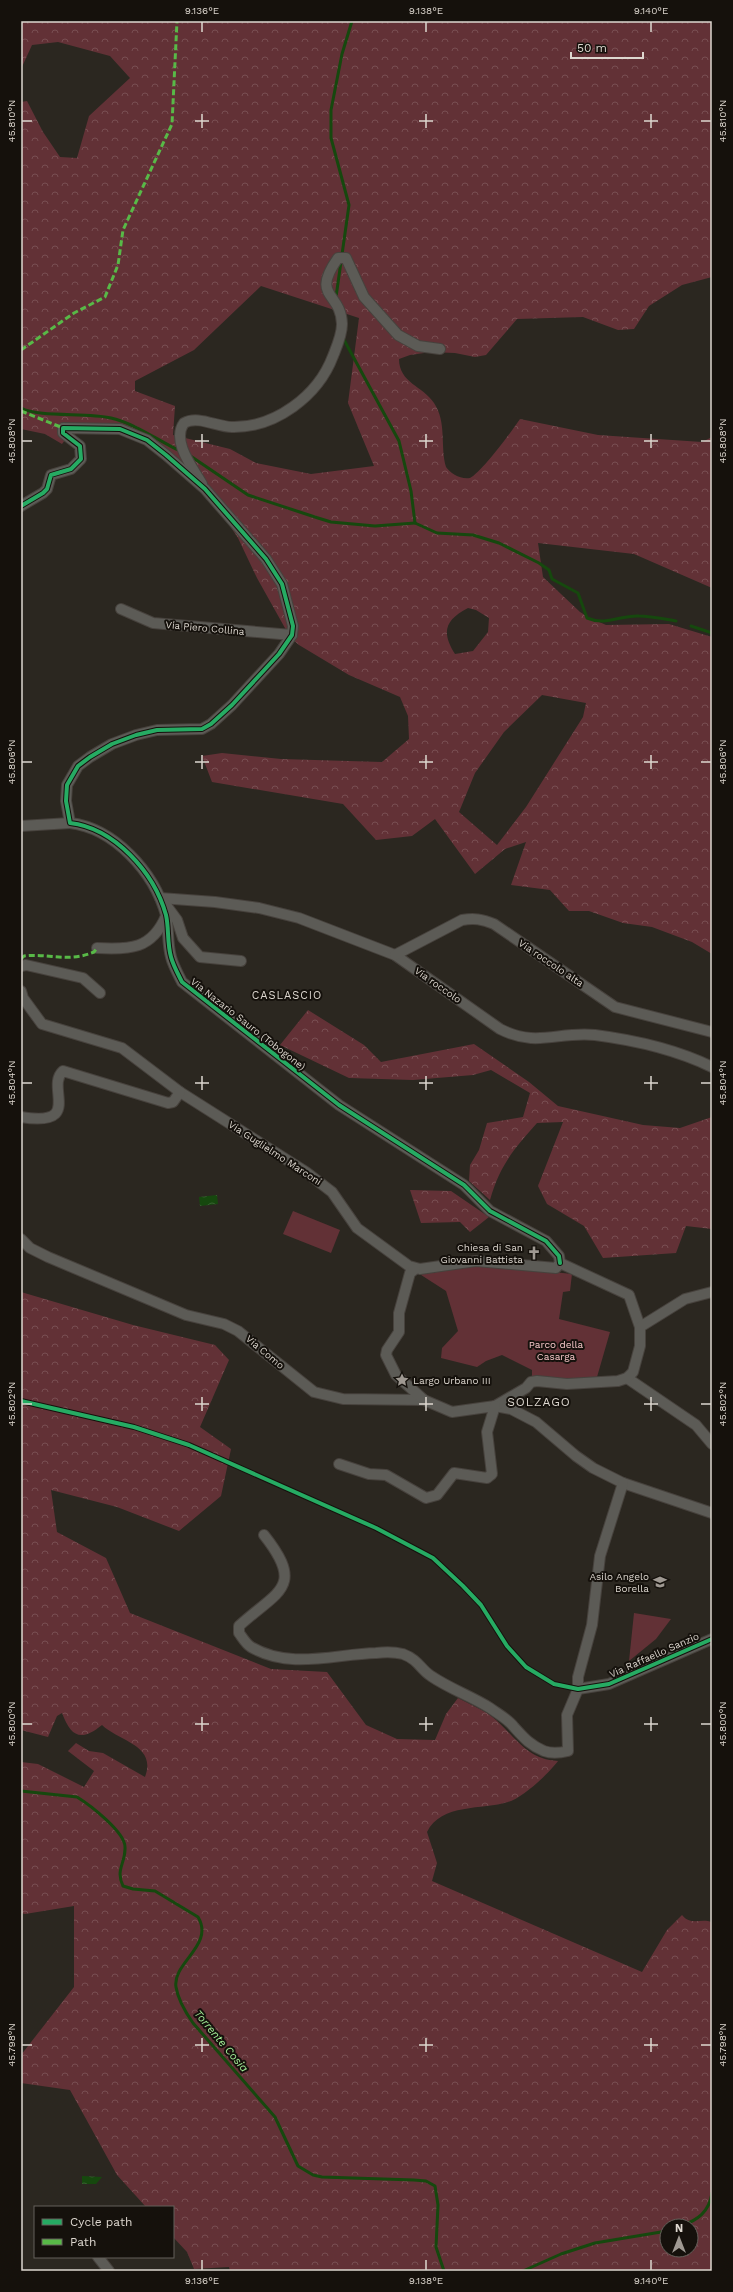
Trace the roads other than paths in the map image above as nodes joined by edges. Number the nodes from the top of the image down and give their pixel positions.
1 (440, 349) dead end
2 (205, 489) junction
3 (21, 506) edge
4 (121, 609) dead end
5 (292, 635) junction
6 (70, 823) junction
7 (21, 826) edge
8 (160, 898) junction
9 (166, 916) junction
10 (97, 948) dead end
11 (395, 955) junction
12 (240, 961) dead end
13 (21, 966) edge
14 (21, 990) edge
15 (100, 992) dead end
16 (712, 1032) edge
17 (712, 1067) edge
18 (180, 1092) junction
19 (21, 1117) edge
20 (21, 1239) edge
21 (560, 1263) junction
22 (415, 1269) junction
23 (712, 1292) edge
24 (640, 1327) junction
25 (627, 1378) junction
26 (424, 1400) junction
27 (495, 1406) junction
28 (712, 1444) edge
29 (339, 1464) dead end
30 (623, 1483) junction
31 (712, 1513) edge
32 (264, 1535) dead end
33 (712, 1638) edge
34 (578, 1689) junction
35 (99, 2258) edge
36 (109, 2271) edge

1 - 2 street
2 - 3 street
2 - 5 street
4 - 5 street, Via Piero Collina
5 - 6 street
6 - 7 street, Via Nazario Sauro (Tobogone)
6 - 8 street, Via Nazario Sauro (Tobogone)
8 - 9 street, Via Nazario Sauro (Tobogone)
8 - 11 street, Via roccolo
8 - 12 street
9 - 10 street
9 - 21 street, Via Nazario Sauro (Tobogone)
11 - 16 street, Via roccolo alta
11 - 17 street, Via roccolo
13 - 15 street
14 - 18 street, Via Guglielmo Marconi
18 - 19 street
18 - 22 street, Via Guglielmo Marconi
20 - 26 street, Via Como
21 - 22 street
21 - 24 street
22 - 26 street
23 - 24 street
24 - 25 street
25 - 27 street
25 - 28 street
26 - 27 street, Via Como
27 - 29 street
27 - 30 street
30 - 31 street
30 - 34 street
32 - 34 street
33 - 34 street, Via Raffaello Sanzio
35 - 36 street

